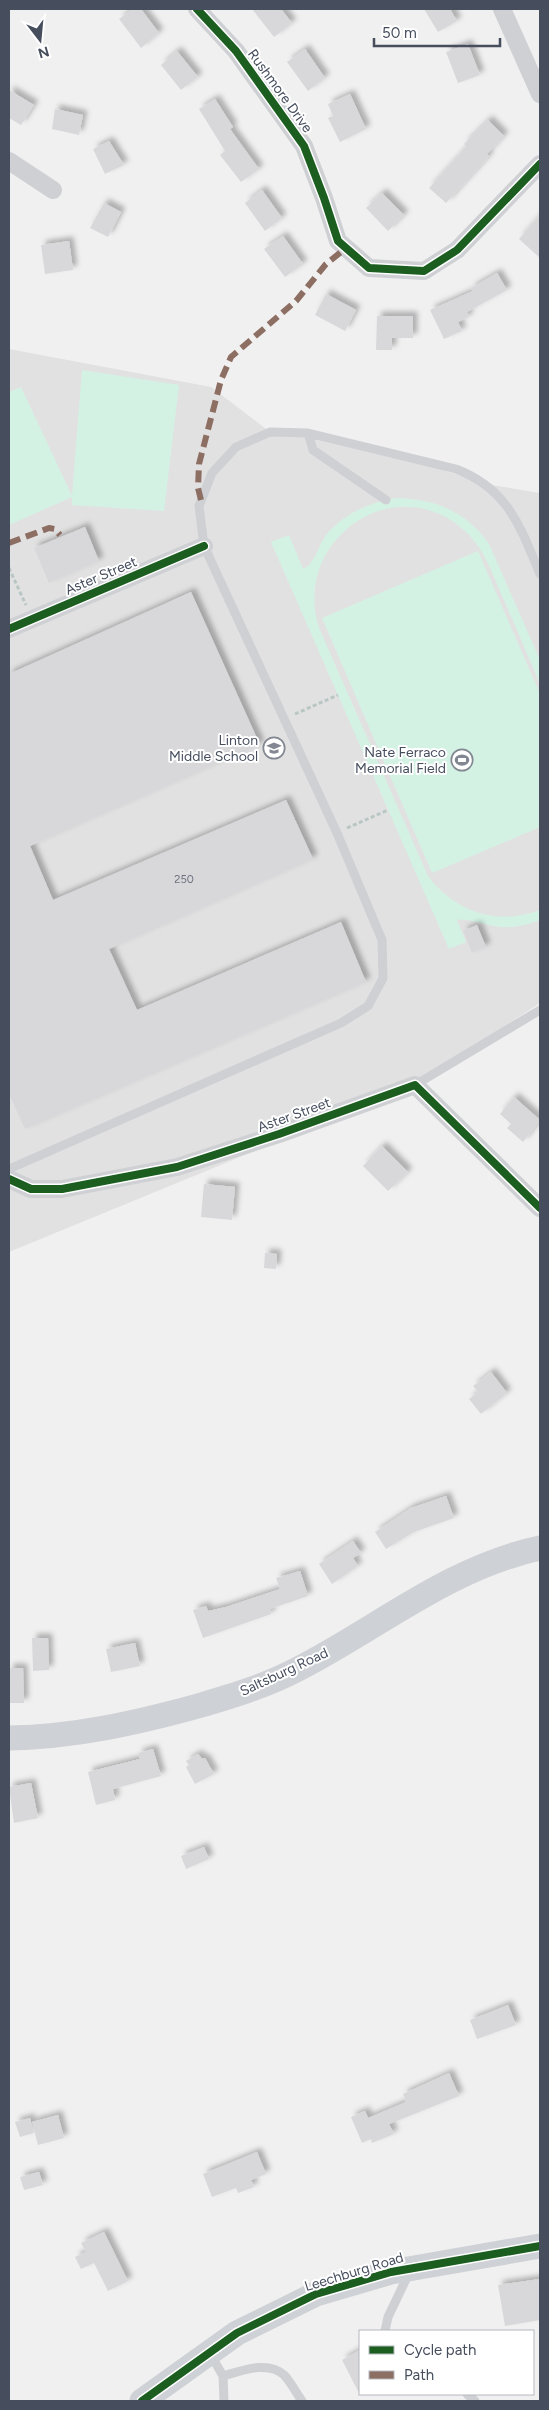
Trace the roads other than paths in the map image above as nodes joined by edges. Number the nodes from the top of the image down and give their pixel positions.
1 (198, 9) edge
2 (502, 9) edge
3 (540, 94) edge
4 (9, 161) edge
5 (540, 164) edge
6 (53, 190) dead end
7 (308, 433) junction
8 (386, 500) dead end
9 (204, 546) junction
10 (540, 574) edge
11 (9, 629) edge
12 (540, 1010) edge
13 (415, 1085) junction
14 (9, 1169) edge
15 (9, 1179) edge
16 (540, 1208) edge
17 (540, 1548) edge
18 (9, 1738) edge
19 (540, 2246) edge
20 (412, 2268) junction
21 (385, 2330) edge
22 (210, 2352) junction
23 (223, 2376) junction
24 (142, 2401) edge
25 (224, 2401) edge
26 (302, 2401) edge

1 - 5 street, Rushmore Drive
2 - 3 street
4 - 6 street
7 - 8 lane
7 - 9 lane
7 - 10 lane
9 - 11 street, Aster Street
9 - 14 lane
12 - 13 lane
13 - 15 street, Aster Street
13 - 16 street
17 - 18 main road, Saltsburg Road
19 - 20 main road, Leechburg Road
20 - 21 lane
20 - 22 main road, Leechburg Road
22 - 23 lane
22 - 24 main road, Leechburg Road
23 - 25 lane
23 - 26 lane

